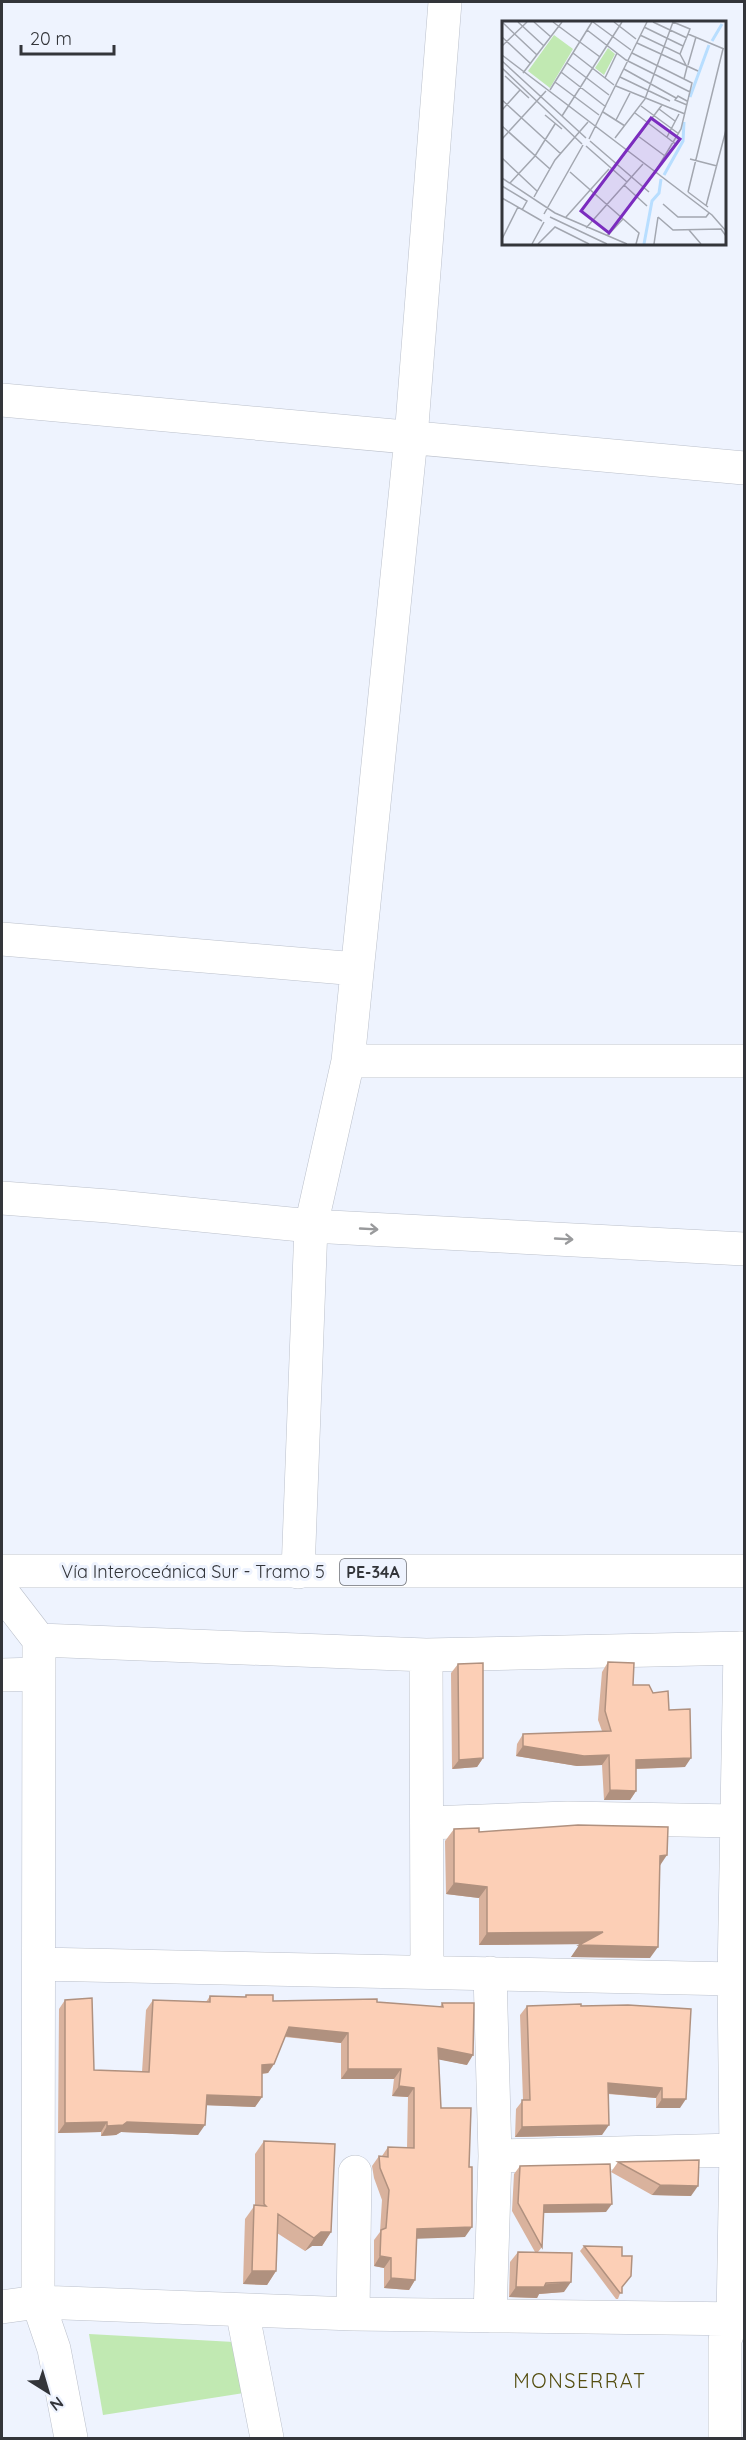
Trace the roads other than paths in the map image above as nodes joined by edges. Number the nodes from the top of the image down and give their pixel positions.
1 (445, 2) edge
2 (2, 400) edge
3 (411, 438) junction
4 (744, 468) edge
5 (2, 939) edge
6 (357, 969) junction
7 (348, 1061) junction
8 (744, 1061) edge
9 (2, 1198) edge
10 (311, 1226) junction
11 (744, 1249) edge
12 (2, 1571) edge
13 (744, 1571) edge
14 (298, 1572) junction
15 (2, 1592) edge
16 (39, 1640) junction
17 (742, 1648) edge
18 (426, 1655) junction
19 (39, 1674) junction
20 (2, 1675) edge
21 (736, 1821) junction
22 (427, 1823) junction
23 (741, 1878) edge
24 (39, 1964) junction
25 (427, 1971) junction
26 (490, 1973) junction
27 (734, 1979) junction
28 (736, 2150) junction
29 (495, 2156) junction
30 (355, 2172) dead end
31 (38, 2302) junction
32 (2, 2307) edge
33 (242, 2310) junction
34 (353, 2314) junction
35 (490, 2316) junction
36 (739, 2319) edge
37 (71, 2439) edge
38 (267, 2439) edge
39 (724, 2439) edge

1 - 3 main road
2 - 3 main road
3 - 4 main road
3 - 6 main road
5 - 6 main road
6 - 7 main road
7 - 8 main road
7 - 10 main road
9 - 10 main road
10 -> 11 main road
10 - 14 main road
12 - 14 main road, Vía Interoceánica Sur - Tramo 5 / PE-34A
13 - 14 main road, Vía Interoceánica Sur - Tramo 5 / PE-34A
15 - 16 main road
16 - 18 main road
16 - 19 main road
17 - 18 main road
17 - 21 main road
18 - 22 main road
19 - 20 main road
19 - 24 main road
21 - 22 main road
21 - 23 main road
22 - 25 main road
23 - 27 main road
24 - 25 main road
24 - 31 main road
25 - 26 main road
26 - 27 main road
26 - 29 main road
27 - 28 main road
28 - 29 main road
28 - 36 main road
29 - 35 main road
30 - 34 main road
31 - 32 main road
31 - 33 main road
31 - 37 main road
33 - 34 main road
33 - 38 main road
34 - 35 main road
35 - 36 main road
36 - 39 main road

